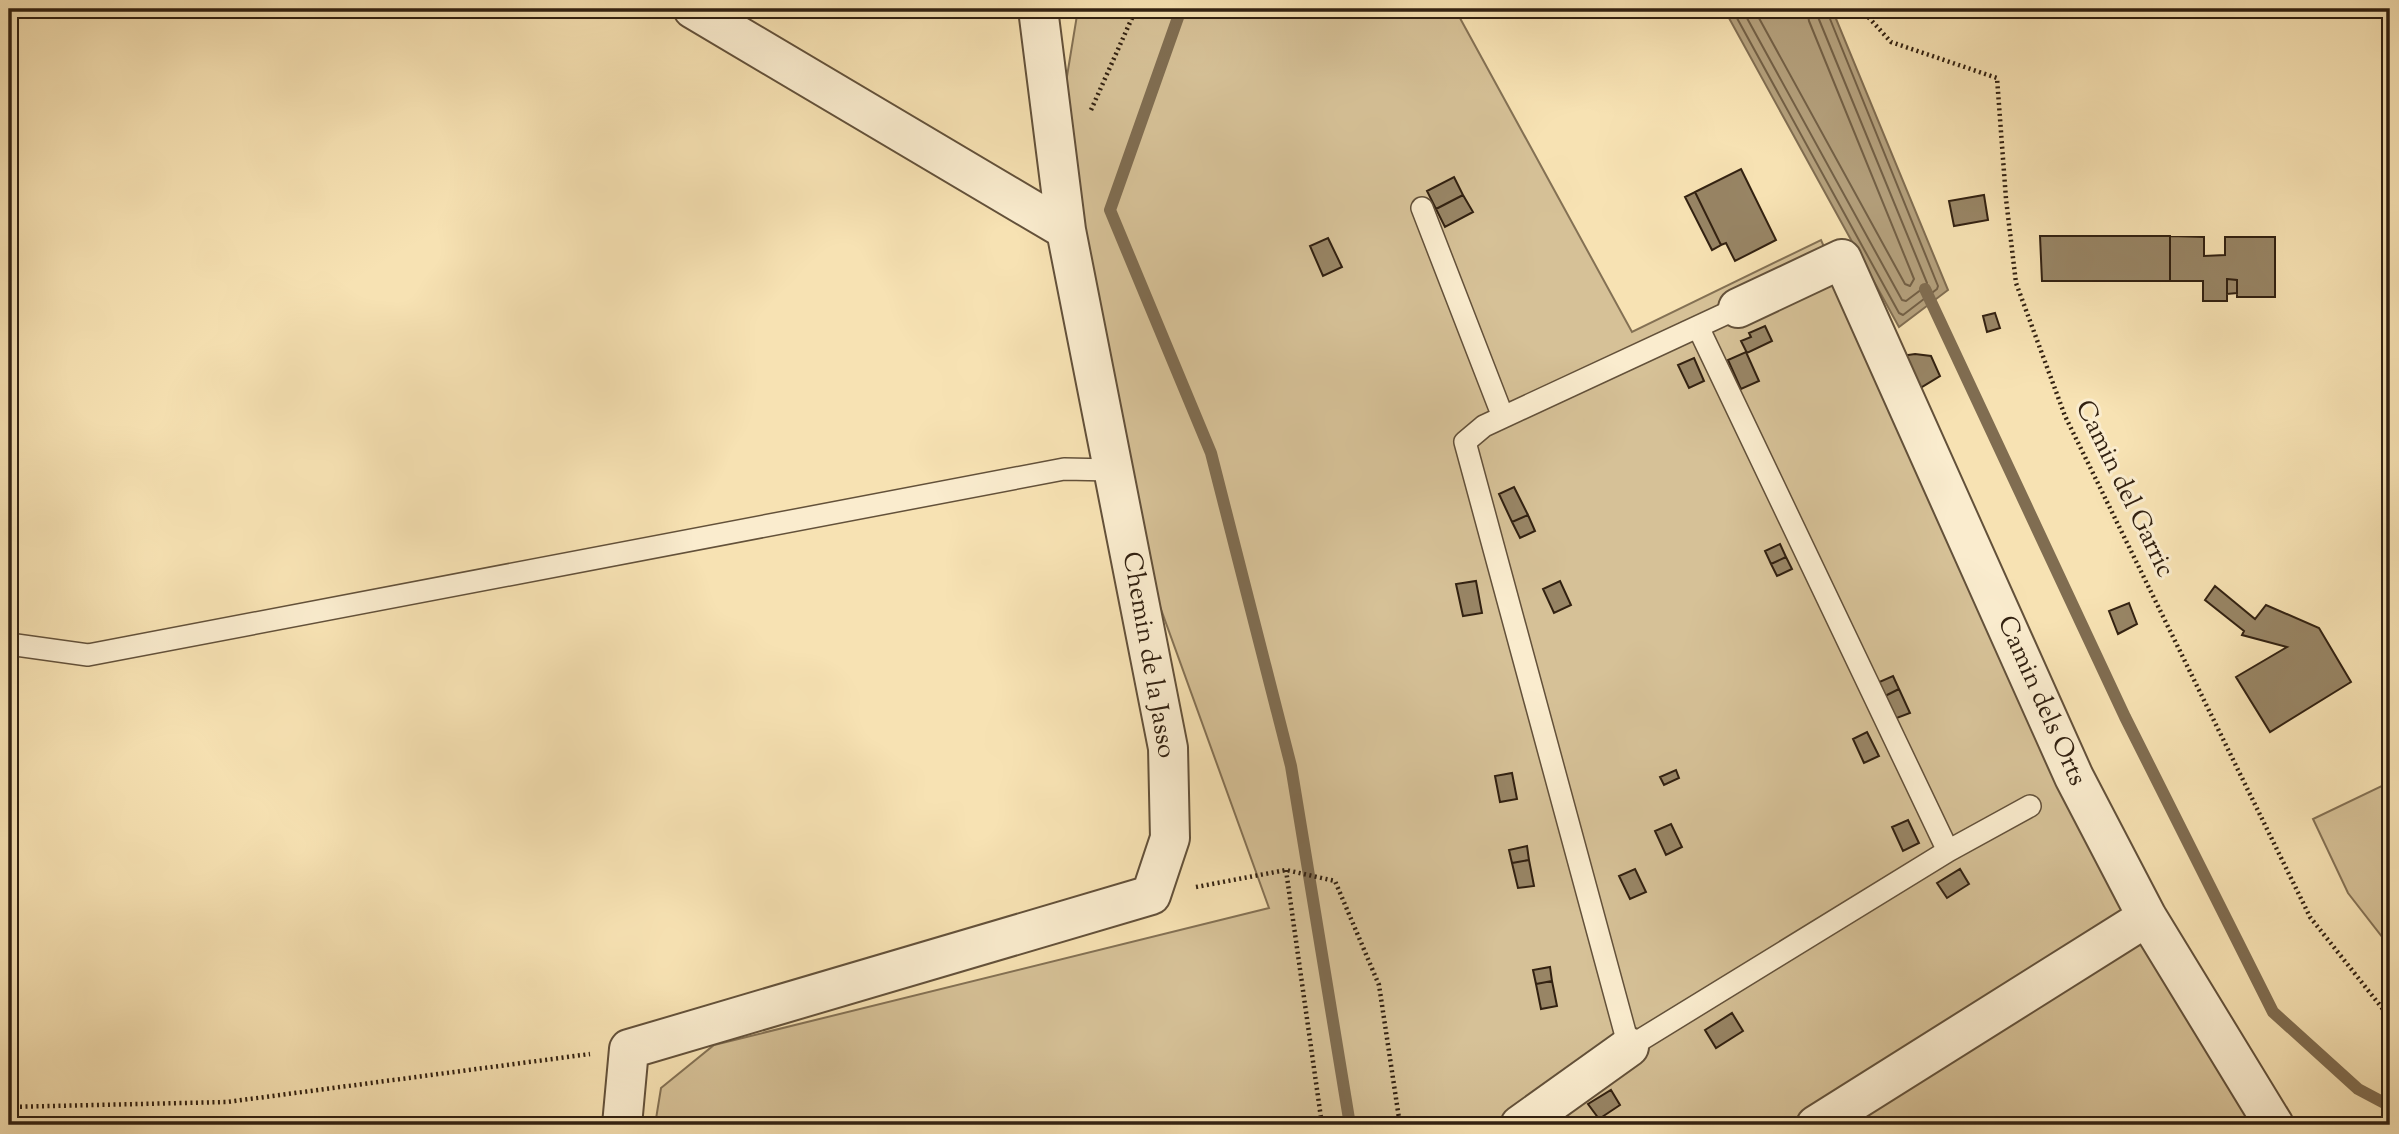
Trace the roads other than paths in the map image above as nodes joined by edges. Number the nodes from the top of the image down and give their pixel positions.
1 (693, 9) edge
2 (1038, 9) edge
3 (1422, 208) dead end
4 (1066, 230) junction
5 (1738, 308) joint
6 (1698, 327) junction
7 (1503, 417) junction
8 (1113, 470) junction
9 (9, 644) edge
10 (2030, 806) dead end
11 (1948, 851) junction
12 (2147, 918) junction
13 (1629, 1047) junction
14 (622, 1125) edge
15 (1520, 1125) edge
16 (1816, 1125) edge
17 (2274, 1125) edge

1 - 4 street
2 - 4 street, Chemin de la Jasso
3 - 7 lane
4 - 8 street, Chemin de la Jasso
5 - 6 lane
5 - 12 street, Camin dels Orts
6 - 7 lane
6 - 11 lane
7 - 13 lane
8 - 9 lane
8 - 14 street, Chemin de la Jasso
10 - 11 lane
11 - 13 lane
12 - 16 street
12 - 17 street, Camin dels Orts
13 - 15 street

